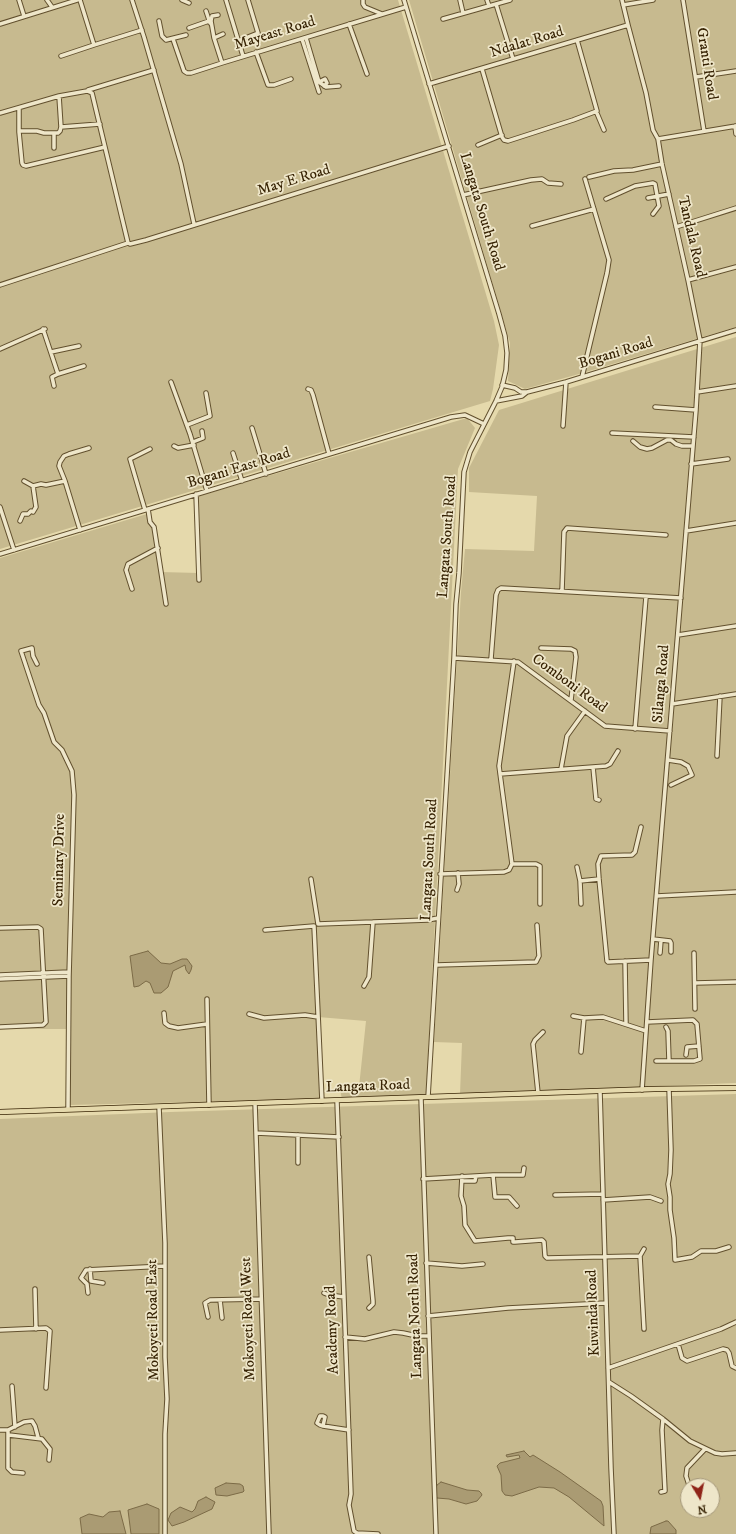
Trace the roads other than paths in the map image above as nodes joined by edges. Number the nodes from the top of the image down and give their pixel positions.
1 (19, 0) edge
2 (47, 0) edge
3 (77, 0) edge
4 (80, 0) edge
5 (132, 0) edge
6 (182, 0) edge
7 (226, 0) edge
8 (248, 0) edge
9 (363, 0) edge
10 (404, 0) edge
11 (460, 0) edge
12 (487, 0) edge
13 (510, 0) edge
14 (622, 0) edge
15 (653, 0) edge
16 (683, 0) edge
17 (189, 4) dead end
18 (496, 4) junction
19 (623, 5) junction
20 (406, 6) junction
21 (489, 6) junction
22 (52, 7) junction
23 (206, 11) dead end
24 (218, 14) dead end
25 (382, 14) junction
26 (463, 14) junction
27 (24, 16) junction
28 (443, 19) dead end
29 (159, 22) dead end
30 (0, 24) edge
31 (210, 24) junction
32 (349, 24) junction
33 (627, 24) junction
34 (189, 28) dead end
35 (142, 30) junction
36 (223, 34) dead end
37 (186, 35) dead end
38 (214, 38) junction
39 (304, 38) junction
40 (173, 39) junction
41 (577, 40) junction
42 (238, 41) junction
43 (94, 45) junction
44 (256, 52) junction
45 (61, 56) dead end
46 (243, 56) junction
47 (513, 59) junction
48 (222, 63) junction
49 (482, 69) junction
50 (154, 70) junction
51 (736, 71) edge
52 (367, 74) dead end
53 (696, 77) junction
54 (291, 79) dead end
55 (429, 84) junction
56 (339, 86) dead end
57 (87, 91) junction
58 (319, 92) dead end
59 (59, 96) junction
60 (19, 108) junction
61 (596, 111) junction
62 (0, 113) edge
63 (100, 124) junction
64 (735, 126) edge
65 (61, 127) junction
66 (604, 130) dead end
67 (19, 131) junction
68 (704, 131) junction
69 (54, 133) junction
70 (736, 134) edge
71 (502, 135) junction
72 (658, 139) junction
73 (478, 145) dead end
74 (449, 146) junction
75 (105, 147) junction
76 (54, 148) dead end
77 (662, 164) junction
78 (589, 177) dead end
79 (585, 179) dead end
80 (560, 184) dead end
81 (669, 194) junction
82 (463, 195) junction
83 (657, 196) junction
84 (648, 198) dead end
85 (606, 199) dead end
86 (736, 208) edge
87 (594, 210) junction
88 (652, 214) dead end
89 (194, 224) junction
90 (532, 226) dead end
91 (676, 227) junction
92 (128, 243) junction
93 (736, 267) edge
94 (688, 280) junction
95 (0, 285) edge
96 (736, 330) edge
97 (700, 340) junction
98 (79, 346) dead end
99 (0, 349) edge
100 (51, 352) junction
101 (84, 366) dead end
102 (58, 374) junction
103 (582, 377) junction
104 (171, 382) dead end
105 (566, 382) junction
106 (502, 385) junction
107 (54, 386) dead end
108 (736, 386) edge
109 (308, 389) dead end
110 (527, 392) junction
111 (697, 392) junction
112 (206, 393) dead end
113 (496, 401) junction
114 (655, 406) dead end
115 (696, 410) junction
116 (484, 424) junction
117 (187, 425) junction
118 (563, 426) dead end
119 (252, 428) dead end
120 (202, 431) dead end
121 (612, 433) dead end
122 (202, 438) junction
123 (694, 438) junction
124 (633, 441) dead end
125 (193, 444) junction
126 (204, 444) dead end
127 (174, 446) dead end
128 (693, 446) junction
129 (89, 448) dead end
130 (150, 449) dead end
131 (233, 453) dead end
132 (330, 454) junction
133 (728, 458) dead end
134 (692, 464) junction
135 (266, 474) junction
136 (24, 481) dead end
137 (65, 481) junction
138 (242, 481) junction
139 (33, 486) junction
140 (207, 491) junction
141 (196, 494) junction
142 (0, 507) edge
143 (146, 509) junction
144 (20, 521) dead end
145 (736, 523) edge
146 (80, 530) junction
147 (686, 531) junction
148 (666, 535) dead end
149 (158, 548) junction
150 (14, 550) junction
151 (0, 554) edge
152 (199, 580) dead end
153 (132, 590) dead end
154 (562, 591) junction
155 (646, 597) junction
156 (681, 598) junction
157 (166, 604) dead end
158 (736, 626) edge
159 (678, 635) junction
160 (541, 648) dead end
161 (454, 658) junction
162 (491, 659) junction
163 (514, 661) junction
164 (38, 664) dead end
165 (736, 694) edge
166 (720, 696) junction
167 (570, 700) junction
168 (672, 704) junction
169 (584, 711) junction
170 (636, 729) junction
171 (670, 731) junction
172 (618, 751) dead end
173 (717, 756) dead end
174 (668, 760) junction
175 (593, 767) junction
176 (562, 769) junction
177 (500, 774) junction
178 (671, 785) dead end
179 (599, 800) dead end
180 (641, 827) dead end
181 (512, 864) junction
182 (577, 867) dead end
183 (440, 874) junction
184 (458, 874) junction
185 (310, 879) dead end
186 (599, 879) junction
187 (580, 881) junction
188 (457, 890) dead end
189 (736, 892) edge
190 (657, 896) junction
191 (540, 904) dead end
192 (581, 904) dead end
193 (438, 918) junction
194 (373, 922) junction
195 (537, 925) dead end
196 (0, 928) edge
197 (265, 930) dead end
198 (653, 939) junction
199 (661, 940) junction
200 (671, 952) dead end
201 (660, 953) dead end
202 (694, 953) dead end
203 (651, 960) junction
204 (624, 961) junction
205 (436, 965) junction
206 (69, 974) junction
207 (0, 975) edge
208 (44, 975) junction
209 (0, 978) edge
210 (736, 982) edge
211 (695, 983) junction
212 (364, 986) dead end
213 (207, 999) dead end
214 (695, 1009) dead end
215 (164, 1013) dead end
216 (249, 1014) dead end
217 (573, 1016) dead end
218 (318, 1017) junction
219 (584, 1018) junction
220 (647, 1022) junction
221 (207, 1024) junction
222 (626, 1024) junction
223 (0, 1027) edge
224 (666, 1027) dead end
225 (646, 1031) junction
226 (543, 1032) dead end
227 (699, 1046) junction
228 (581, 1052) dead end
229 (686, 1055) dead end
230 (656, 1061) dead end
231 (669, 1061) junction
232 (736, 1088) edge
233 (669, 1089) junction
234 (642, 1090) junction
235 (600, 1091) junction
236 (538, 1093) junction
237 (428, 1097) junction
238 (421, 1098) junction
239 (322, 1101) junction
240 (337, 1101) junction
241 (255, 1103) junction
242 (209, 1105) junction
243 (159, 1107) junction
244 (68, 1109) junction
245 (0, 1112) edge
246 (256, 1133) junction
247 (298, 1135) junction
248 (339, 1137) junction
249 (298, 1163) dead end
250 (524, 1168) dead end
251 (493, 1175) junction
252 (423, 1179) junction
253 (463, 1179) junction
254 (602, 1194) junction
255 (555, 1196) dead end
256 (603, 1200) junction
257 (661, 1202) dead end
258 (517, 1206) dead end
259 (729, 1247) dead end
260 (644, 1249) dead end
261 (605, 1256) junction
262 (640, 1256) junction
263 (369, 1257) dead end
264 (426, 1263) junction
265 (483, 1264) dead end
266 (165, 1266) junction
267 (90, 1269) junction
268 (102, 1283) dead end
269 (35, 1289) dead end
270 (88, 1292) dead end
271 (324, 1294) dead end
272 (344, 1297) junction
273 (261, 1299) junction
274 (220, 1300) junction
275 (606, 1303) junction
276 (369, 1308) dead end
277 (428, 1316) junction
278 (208, 1317) dead end
279 (222, 1318) dead end
280 (736, 1322) edge
281 (36, 1329) junction
282 (644, 1329) dead end
283 (0, 1330) edge
284 (429, 1336) junction
285 (345, 1337) junction
286 (678, 1344) junction
287 (608, 1368) junction
288 (736, 1368) edge
289 (609, 1382) junction
290 (12, 1386) dead end
291 (46, 1388) dead end
292 (662, 1419) junction
293 (323, 1426) dead end
294 (15, 1427) junction
295 (0, 1430) edge
296 (348, 1430) junction
297 (8, 1432) junction
298 (38, 1438) junction
299 (705, 1449) junction
300 (736, 1453) edge
301 (49, 1460) dead end
302 (23, 1473) dead end
303 (687, 1478) edge
304 (661, 1492) dead end
305 (165, 1534) edge
306 (269, 1534) edge
307 (378, 1534) edge
308 (436, 1534) edge
309 (614, 1534) edge

1 - 27 street
2 - 22 street
3 - 22 street
4 - 43 street
5 - 35 street
6 - 17 street
7 - 42 street
8 - 42 street, Mayeast Road
9 - 25 street
10 - 20 street, Langata South Road
11 - 26 street
12 - 21 street
13 - 18 street
14 - 19 street, Tandala Road
15 - 19 street
16 - 53 street, Granti Road
18 - 21 street
18 - 47 street
19 - 33 street, Tandala Road
20 - 25 street, Mayeast Road
20 - 55 street, Langata South Road
21 - 26 street
22 - 27 street
23 - 31 street
24 - 31 street
25 - 32 street, Mayeast Road
26 - 28 street
27 - 30 street
29 - 40 street
31 - 34 street
31 - 38 street
32 - 39 street, Mayeast Road
32 - 52 street
33 - 41 street, Ndalat Road
33 - 72 street, Tandala Road
35 - 43 street
35 - 50 street
36 - 38 street
37 - 40 street
38 - 48 street
39 - 44 street, Mayeast Road
39 - 56 street
39 - 58 street
40 - 48 street, Mayeast Road
41 - 47 street, Ndalat Road
41 - 61 street
42 - 46 street
43 - 45 street
44 - 46 street, Mayeast Road
44 - 54 street
46 - 48 street, Mayeast Road
47 - 49 street, Ndalat Road
49 - 55 street, Ndalat Road
49 - 71 street
50 - 57 street
50 - 89 street
51 - 53 street
53 - 68 street, Granti Road
55 - 74 street, Langata South Road
57 - 59 street
57 - 63 street
59 - 60 street
59 - 65 street
60 - 62 street
60 - 67 street
61 - 66 street
61 - 71 street
63 - 65 street
63 - 75 street
64 - 68 street
64 - 70 street
65 - 69 street
67 - 69 street
67 - 75 street
68 - 72 street
69 - 76 street
71 - 73 street
72 - 77 street, Tandala Road
74 - 82 street, Langata South Road
74 - 89 street, May E Road
75 - 92 street
77 - 78 street
77 - 81 street, Tandala Road
79 - 87 street
80 - 82 street
81 - 83 street
81 - 91 street, Tandala Road
82 - 106 street, Langata South Road
83 - 84 street
83 - 85 street
83 - 88 street
86 - 91 street
87 - 90 street
87 - 103 street
89 - 92 street, May E Road
91 - 94 street, Tandala Road
92 - 95 street, May E Road
93 - 94 street
94 - 97 street, Tandala Road
96 - 97 street, Bogani Road
97 - 103 street, Bogani Road
97 - 111 street, Silanga Road
98 - 100 street
99 - 100 street
100 - 102 street
101 - 102 street
102 - 107 street
103 - 105 street, Bogani Road
104 - 117 street
105 - 110 street, Bogani Road
105 - 118 street
106 - 110 street
106 - 113 street, Langata South Road
108 - 111 street
109 - 132 street
110 - 113 street, Bogani Road
111 - 115 street, Silanga Road
112 - 117 street
113 - 116 street, Langata South Road
114 - 115 street
115 - 123 street, Silanga Road
116 - 132 street, Bogani East Road
116 - 161 street, Langata South Road
117 - 125 street
119 - 135 street
120 - 122 street
121 - 123 street
122 - 125 street
122 - 126 street
123 - 128 street, Silanga Road
124 - 128 street
125 - 127 street
125 - 140 street
128 - 134 street, Silanga Road
129 - 137 street
130 - 143 street
131 - 138 street
132 - 135 street, Bogani East Road
133 - 134 street
134 - 147 street, Silanga Road
135 - 138 street, Bogani East Road
136 - 139 street
137 - 139 street
137 - 146 street
138 - 140 street, Bogani East Road
139 - 144 street
140 - 141 street, Bogani East Road
141 - 143 street, Bogani East Road
141 - 152 street
142 - 150 street
143 - 146 street, Bogani East Road
143 - 149 street
145 - 147 street
146 - 150 street, Bogani East Road
147 - 156 street, Silanga Road
148 - 154 street
149 - 153 street
149 - 157 street
150 - 151 street, Bogani East Road
154 - 155 street
154 - 162 street
155 - 156 street
155 - 170 street
156 - 159 street, Silanga Road
158 - 159 street
159 - 168 street, Silanga Road
160 - 167 street
161 - 162 street, Comboni Road
161 - 183 street, Langata South Road
162 - 163 street, Comboni Road
163 - 167 street, Comboni Road
163 - 177 street
164 - 206 street, Seminary Drive
165 - 166 street
166 - 168 street
166 - 173 street
167 - 169 street, Comboni Road
168 - 171 street, Silanga Road
169 - 170 street, Comboni Road
169 - 176 street
170 - 171 street, Comboni Road
171 - 174 street, Silanga Road
172 - 175 street
174 - 178 street
174 - 190 street, Silanga Road
175 - 176 street
175 - 179 street
176 - 177 street
177 - 181 street
180 - 186 street
181 - 184 street
181 - 191 street
182 - 187 street
183 - 184 street
183 - 193 street, Langata South Road
184 - 188 street
185 - 194 street
186 - 187 street
186 - 204 street
187 - 192 street
189 - 190 street
190 - 198 street, Silanga Road
193 - 194 street
193 - 205 street, Langata South Road
194 - 212 street
195 - 205 street
196 - 208 street
197 - 218 street
198 - 199 street
198 - 203 street, Silanga Road
199 - 200 street
199 - 201 street
202 - 211 street
203 - 204 street
203 - 220 street, Silanga Road
204 - 222 street
205 - 237 street, Langata South Road
206 - 208 street
206 - 244 street, Seminary Drive
207 - 208 street
208 - 209 street
208 - 223 street
210 - 211 street
211 - 214 street
213 - 221 street
215 - 221 street
216 - 218 street
217 - 219 street
218 - 239 street
219 - 222 street
219 - 228 street
220 - 225 street, Silanga Road
220 - 227 street
221 - 242 street
222 - 225 street
224 - 231 street
225 - 234 street, Silanga Road
226 - 236 street
227 - 229 street
227 - 231 street
230 - 231 street
232 - 233 main road, Langata Road
233 - 234 main road, Langata Road
233 - 259 street
234 - 235 main road, Langata Road
235 - 236 main road, Langata Road
235 - 254 street, Kuwinda Road
236 - 237 main road, Langata Road
237 - 238 main road, Langata Road
238 - 240 main road, Langata Road
238 - 252 street, Langata North Road
239 - 240 main road, Langata Road
239 - 241 main road, Langata Road
240 - 248 street, Academy Road
241 - 242 main road, Langata Road
241 - 246 street, Mokoyeti Road West
242 - 243 main road, Langata Road
243 - 244 main road, Langata Road
243 - 266 street, Mokoyeti Road East
244 - 245 main road, Langata Road
246 - 247 street
246 - 273 street, Mokoyeti Road West
247 - 248 street
247 - 249 street
248 - 272 street, Academy Road
250 - 251 street
251 - 253 street
251 - 258 street
252 - 253 street
252 - 264 street, Langata North Road
253 - 261 street
254 - 255 street
254 - 256 street, Kuwinda Road
256 - 257 street
256 - 261 street, Kuwinda Road
260 - 262 street
261 - 262 street
261 - 275 street, Kuwinda Road
262 - 282 street
263 - 276 street
264 - 265 street
264 - 277 street, Langata North Road
266 - 267 street
266 - 305 street, Mokoyeti Road East
267 - 268 street
267 - 270 street
269 - 281 street
271 - 272 street
272 - 285 street, Academy Road
273 - 274 street
273 - 306 street, Mokoyeti Road West
274 - 278 street
274 - 279 street
275 - 277 street
275 - 287 street, Kuwinda Road
277 - 284 street, Langata North Road
280 - 286 street
281 - 283 street
281 - 291 street
284 - 285 street
284 - 308 street, Langata North Road
285 - 296 street, Academy Road
286 - 287 street
286 - 288 street
287 - 289 street, Kuwinda Road
289 - 292 street
289 - 309 street, Kuwinda Road
290 - 294 street
292 - 299 street
292 - 304 street
293 - 296 street
294 - 297 street
294 - 298 street
295 - 297 street
296 - 307 street, Academy Road
297 - 298 street
297 - 302 street
298 - 301 street
299 - 300 street
299 - 303 street

